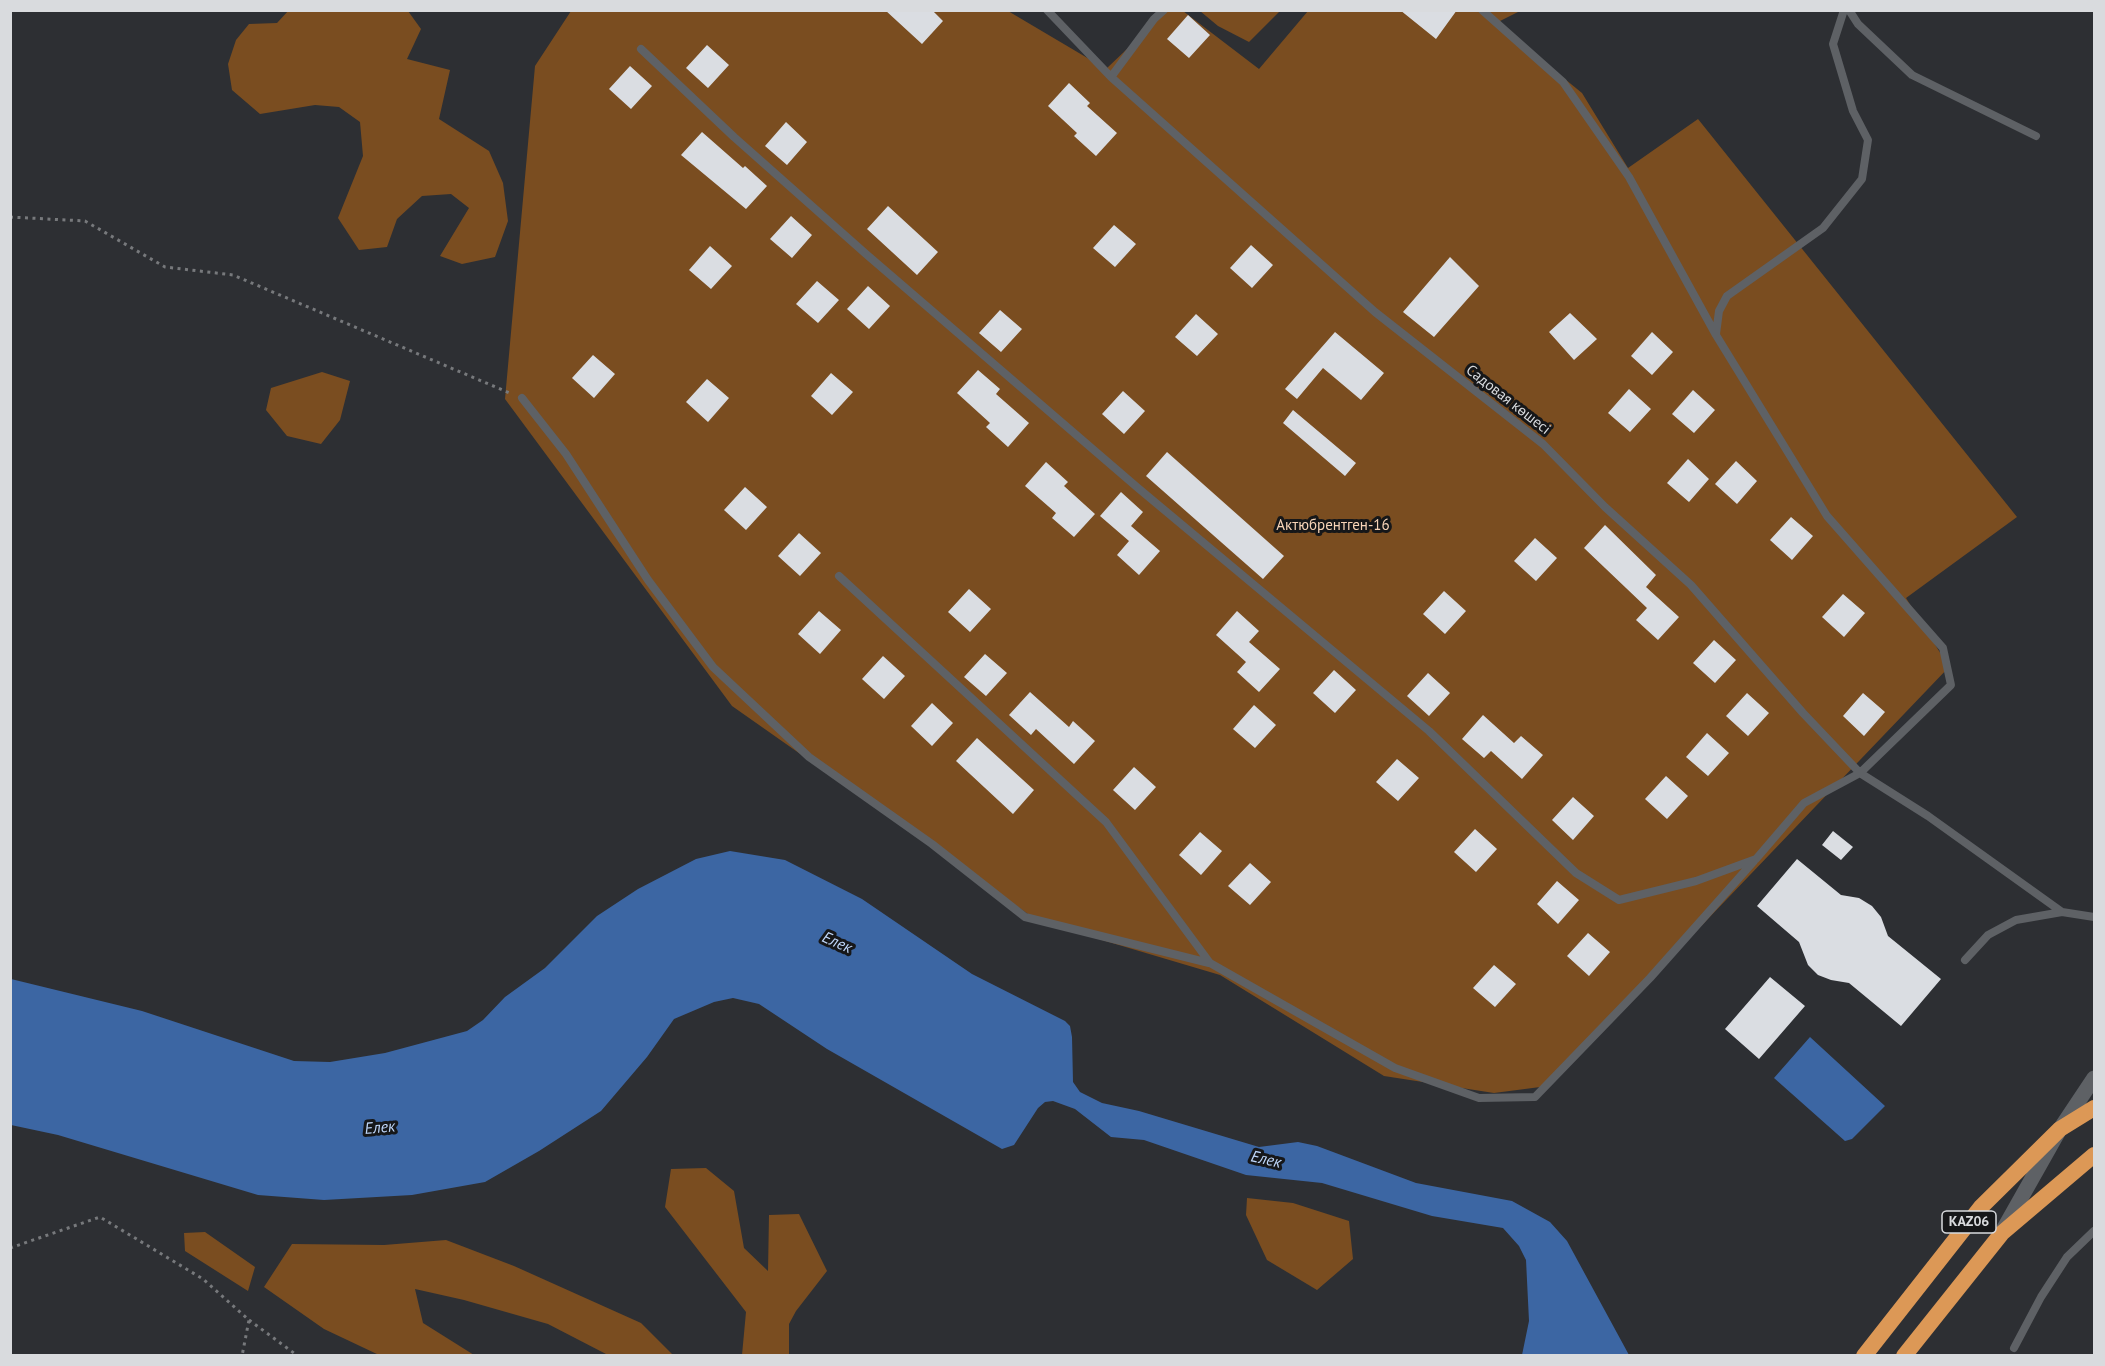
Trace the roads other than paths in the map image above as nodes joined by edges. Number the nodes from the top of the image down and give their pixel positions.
1 (1047, 10) edge
2 (1164, 10) edge
3 (1482, 10) edge
4 (1846, 10) edge
5 (641, 49) dead end
6 (1111, 77) junction
7 (2036, 136) dead end
8 (1716, 335) junction
9 (522, 398) road end
10 (839, 576) dead end
11 (1860, 773) junction
12 (1756, 859) junction
13 (2062, 912) junction
14 (2094, 916) edge
15 (1965, 960) dead end
16 (1210, 963) junction
17 (2094, 1078) edge
18 (2094, 1108) edge
19 (2060, 1129) junction
20 (2094, 1155) edge
21 (2094, 1231) edge
22 (2002, 1233) junction
23 (2014, 1348) dead end
24 (1864, 1356) edge
25 (1904, 1356) edge

1 - 6 lane, Садовая көшесі
2 - 6 lane
3 - 8 lane
4 - 7 lane
4 - 8 lane
5 - 12 lane
6 - 11 lane, Садовая көшесі
8 - 11 lane
9 - 16 lane
10 - 16 lane
11 - 12 lane
11 - 13 lane, Садовая көшесі
12 - 16 lane
13 - 14 lane
13 - 15 lane
17 - 19 street
18 - 19 highway, KАZ06
19 - 22 street
19 - 24 highway, KАZ06
20 - 22 highway, KАZ06
21 - 23 lane
22 - 25 highway, KАZ06

